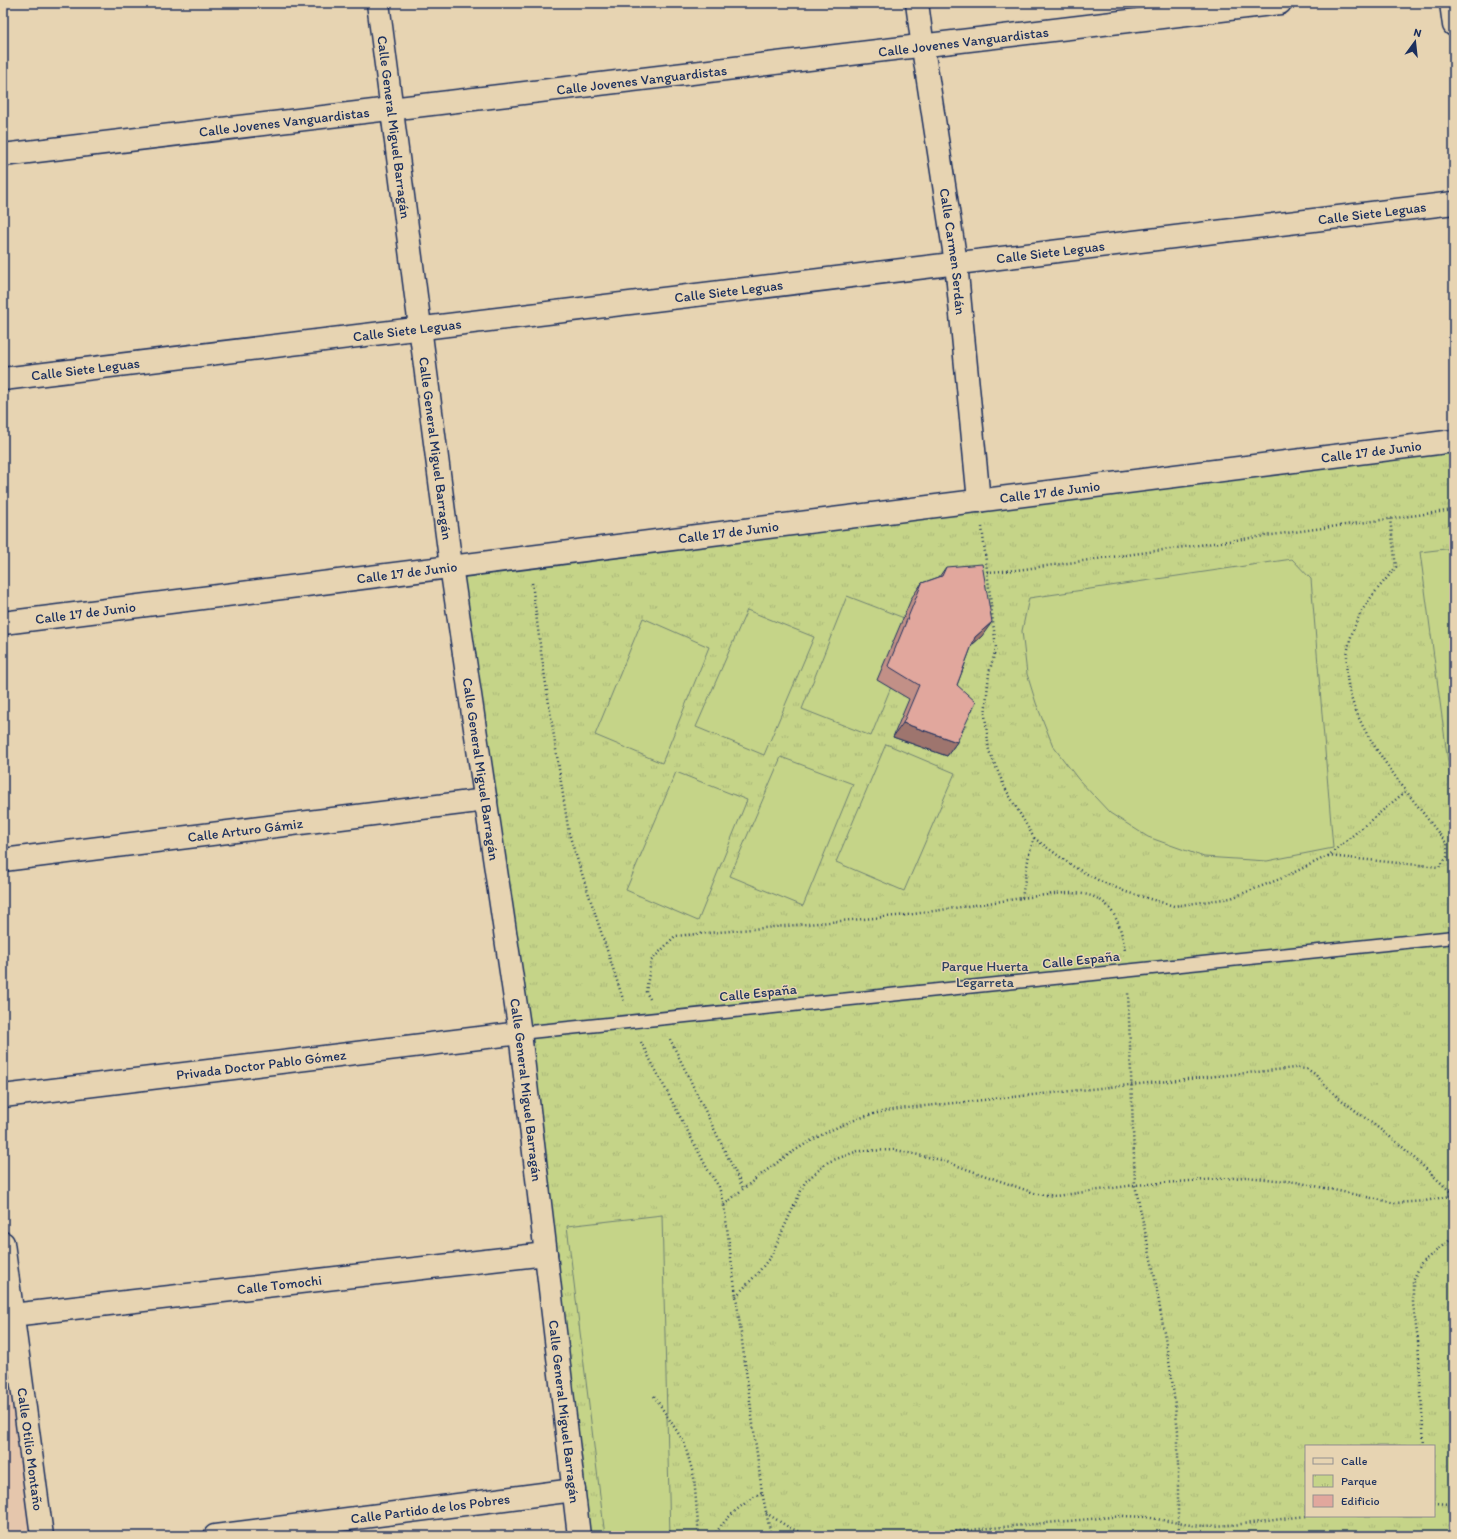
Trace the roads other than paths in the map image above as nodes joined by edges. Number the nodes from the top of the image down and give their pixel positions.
1 (378, 3) edge
2 (917, 3) edge
3 (1280, 3) edge
4 (1451, 3) edge
5 (1454, 25) edge
6 (922, 48) junction
7 (391, 108) junction
8 (3, 155) edge
9 (1454, 203) edge
10 (956, 263) junction
11 (421, 329) junction
12 (3, 379) edge
13 (1454, 442) edge
14 (979, 501) junction
15 (451, 566) junction
16 (3, 623) edge
17 (486, 800) junction
18 (3, 860) edge
19 (1454, 937) edge
20 (520, 1033) junction
21 (3, 1096) edge
22 (3, 1243) edge
23 (546, 1254) junction
24 (12, 1316) junction
25 (574, 1490) junction
26 (42, 1536) edge
27 (215, 1536) edge
28 (579, 1536) edge

1 - 7 street, Calle General Miguel Barragán
2 - 6 street, Calle Carmen Serdán
3 - 6 street, Calle Jovenes Vanguardistas
4 - 5 street
6 - 7 street, Calle Jovenes Vanguardistas
6 - 10 street, Calle Carmen Serdán
7 - 8 street, Calle Jovenes Vanguardistas
7 - 11 street, Calle General Miguel Barragán
9 - 10 street, Calle Siete Leguas
10 - 11 street, Calle Siete Leguas
10 - 14 street, Calle Carmen Serdán
11 - 12 street, Calle Siete Leguas
11 - 15 street, Calle General Miguel Barragán
13 - 14 street, Calle 17 de Junio
14 - 15 street, Calle 17 de Junio
15 - 16 street, Calle 17 de Junio
15 - 17 street, Calle General Miguel Barragán
17 - 18 street, Calle Arturo Gámiz
17 - 20 street, Calle General Miguel Barragán
19 - 20 lane, Calle España
20 - 21 street, Privada Doctor Pablo Gómez
20 - 23 street, Calle General Miguel Barragán
22 - 24 street, Calle Otilio Montaño
23 - 24 street, Calle Tomochi
23 - 25 street, Calle General Miguel Barragán
24 - 26 street, Calle Otilio Montaño
25 - 27 street, Calle Partido de los Pobres
25 - 28 street, Calle General Miguel Barragán

